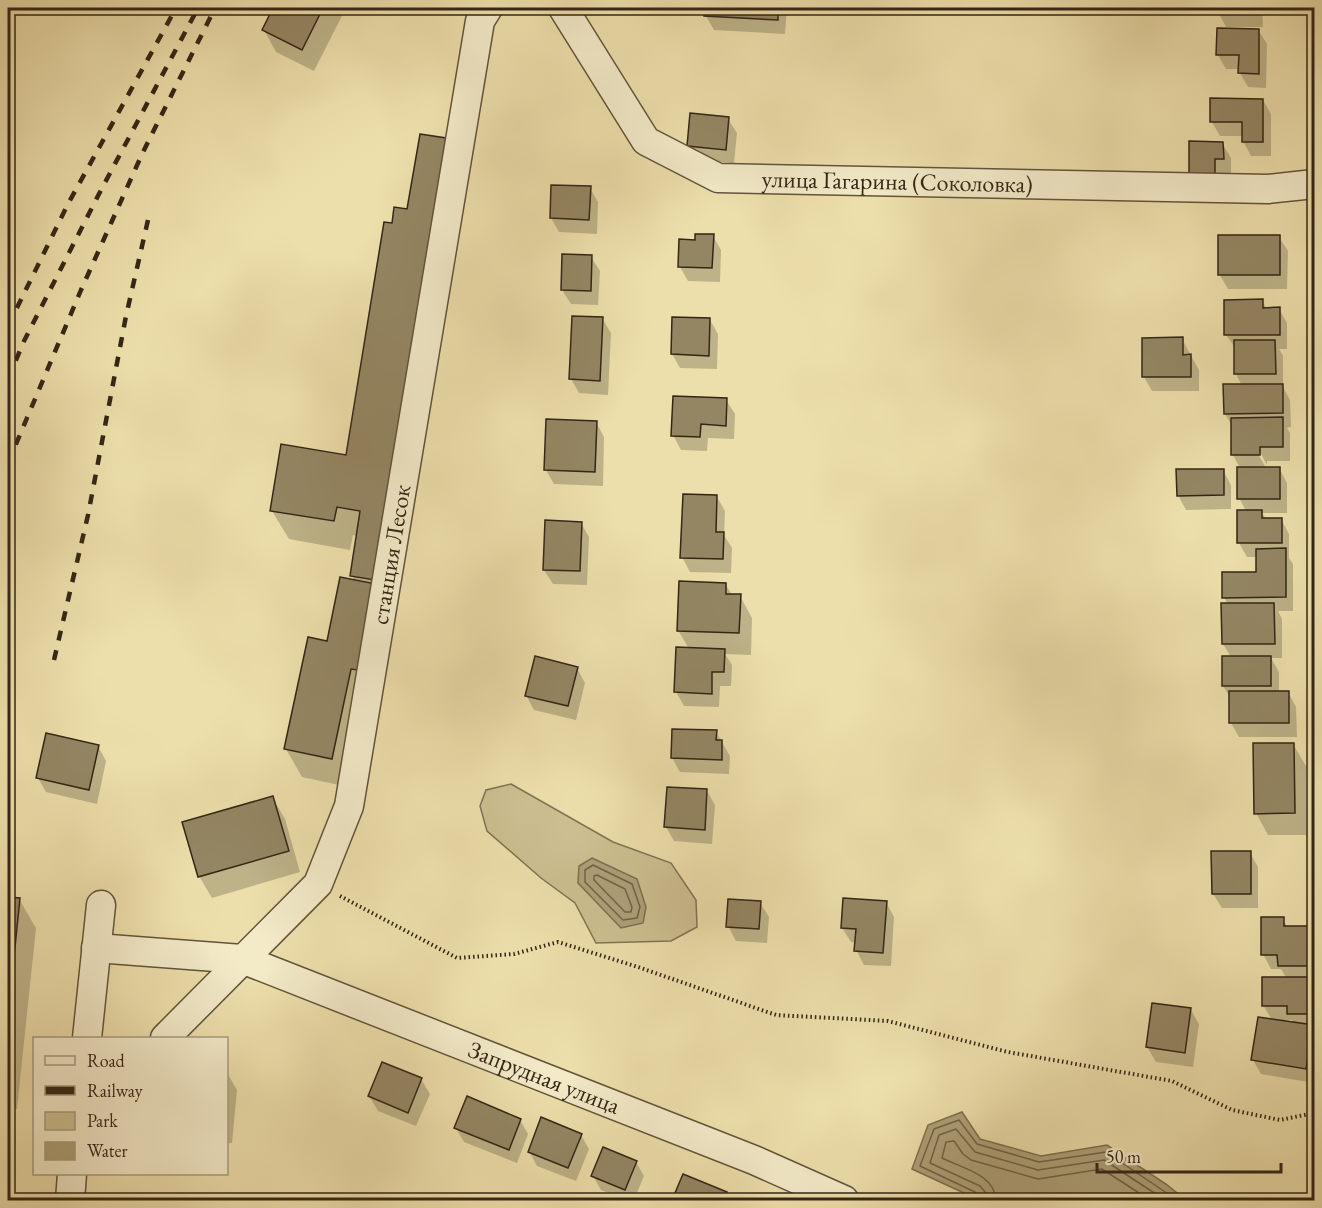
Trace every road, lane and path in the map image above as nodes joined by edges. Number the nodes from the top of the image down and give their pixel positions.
1 (488, 8) edge
2 (563, 8) edge
3 (1314, 184) edge
4 (318, 884) junction
5 (101, 905) dead end
6 (96, 948) junction
7 (242, 959) junction
8 (87, 1037) edge
9 (166, 1037) edge
10 (1314, 1113) edge
11 (72, 1175) edge
12 (70, 1200) edge
13 (844, 1200) edge

1 - 4 street, станция Лесок
2 - 3 street, улица Гагарина (Соколовка)
4 - 7 street, станция Лесок
4 - 10 path
5 - 6 street
6 - 7 street, Запрудная улица
6 - 8 street
7 - 9 street, станция Лесок
7 - 13 street, Запрудная улица
11 - 12 street

